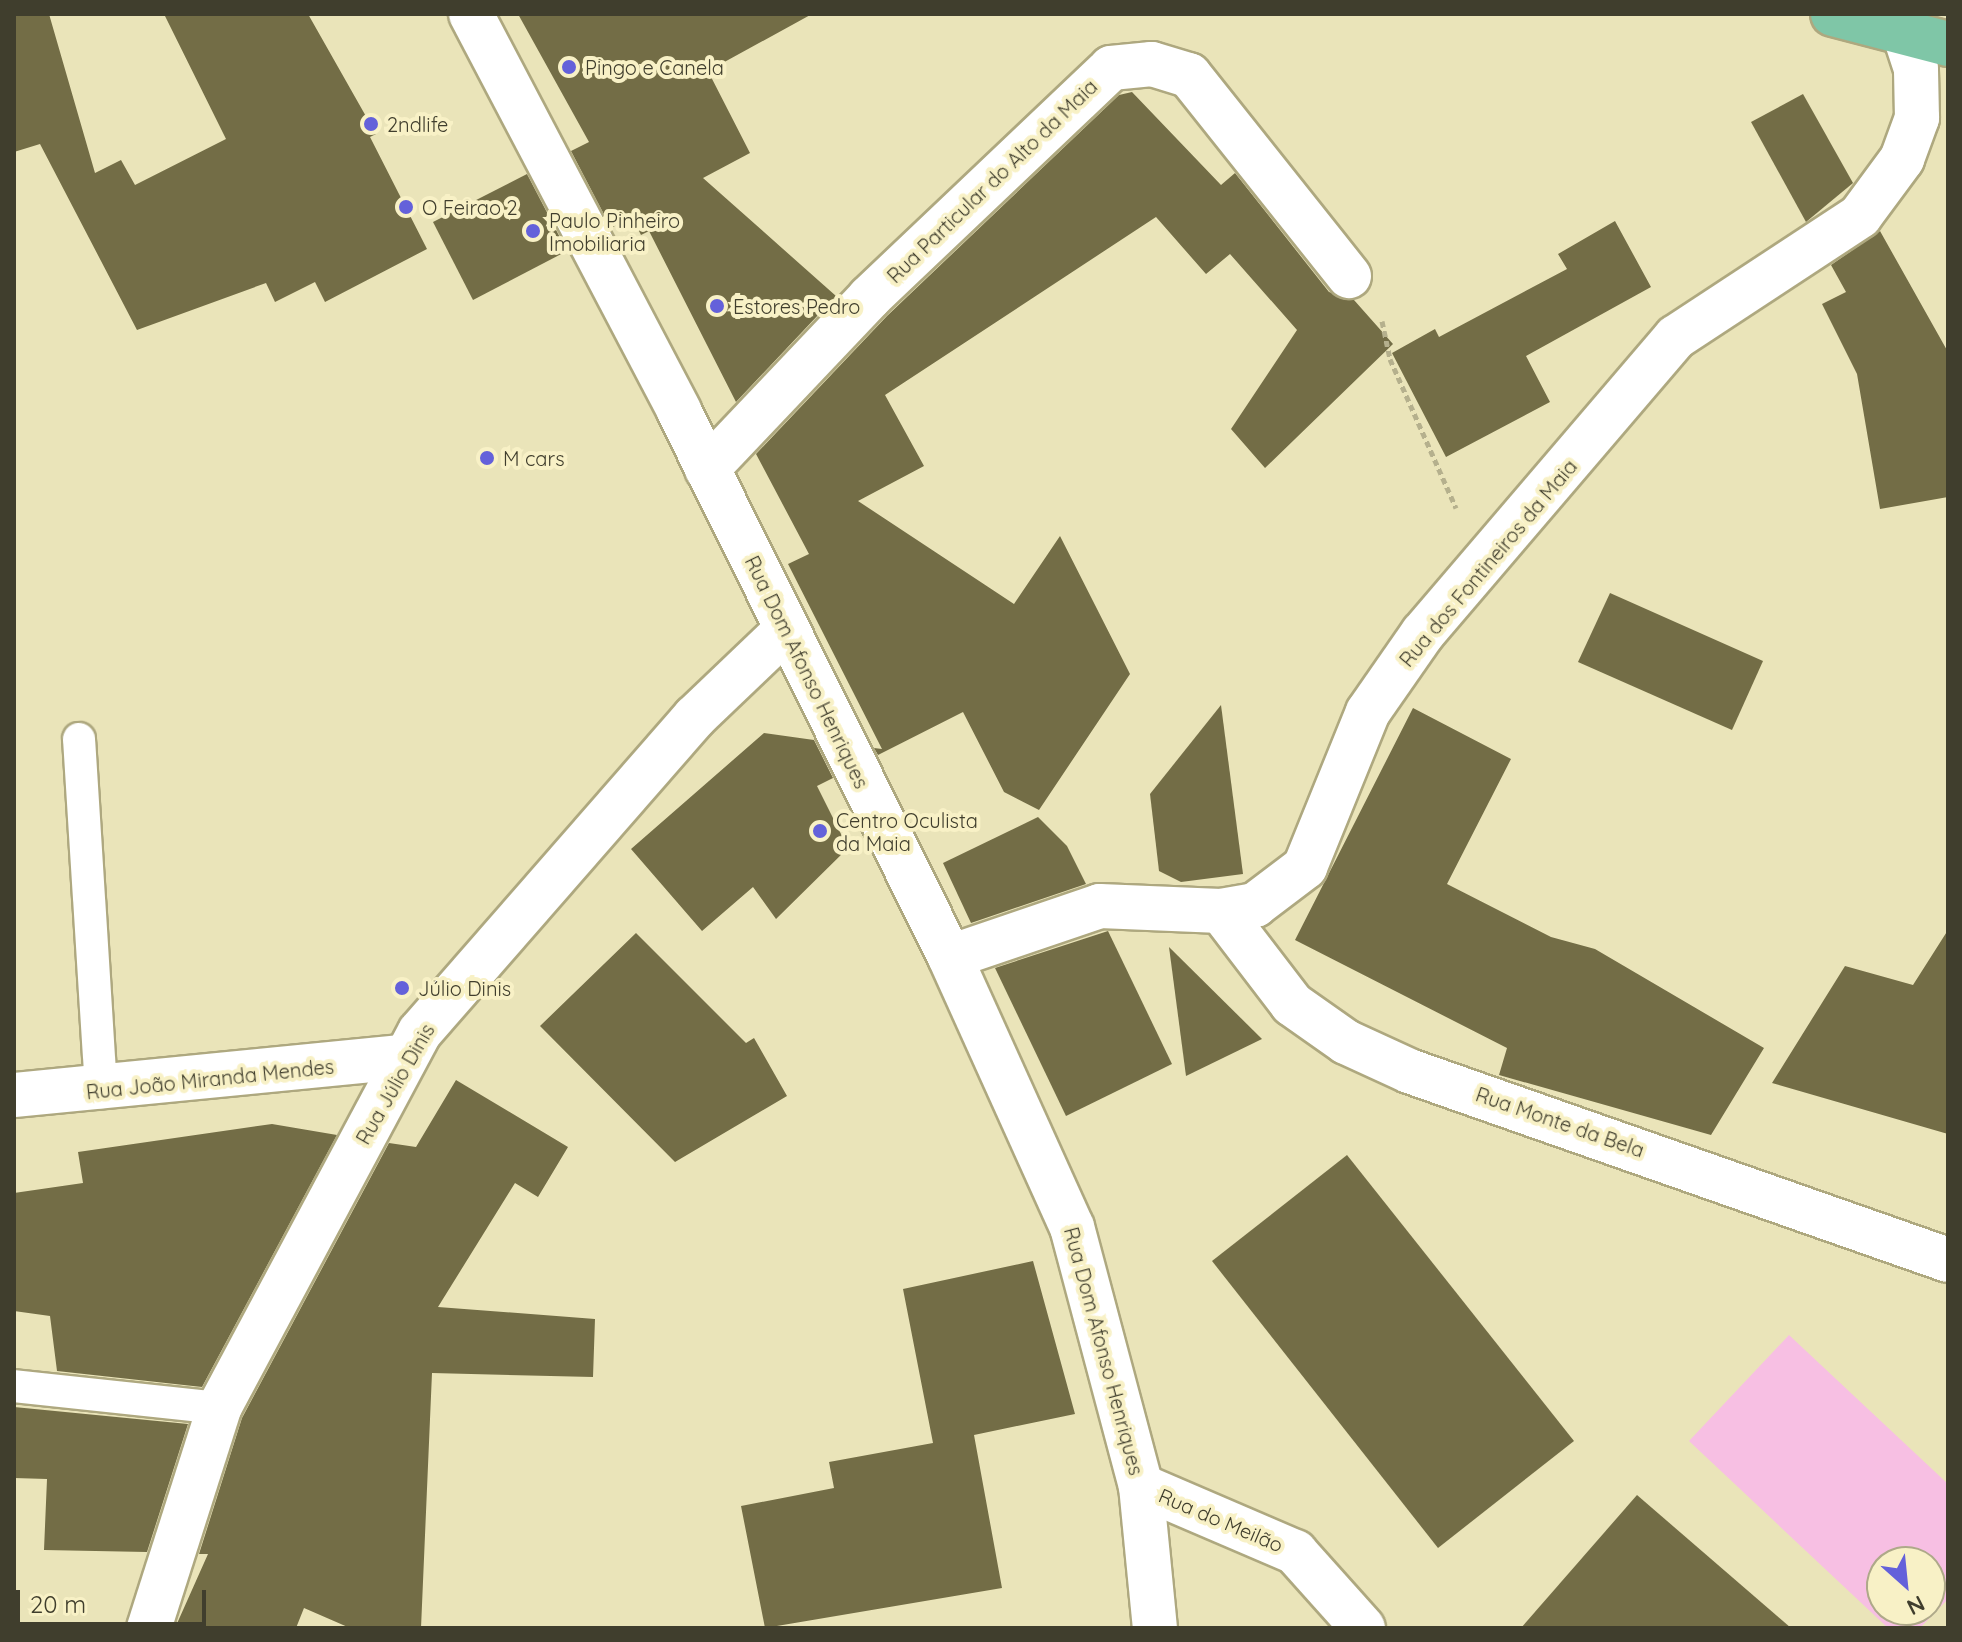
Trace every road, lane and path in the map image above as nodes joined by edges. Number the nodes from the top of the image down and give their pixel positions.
1 (471, 14) edge
2 (1833, 14) edge
3 (1898, 23) edge
4 (1948, 44) edge
5 (1349, 276) joint
6 (707, 469) junction
7 (1492, 557) junction
8 (785, 631) junction
9 (79, 739) dead end
10 (1221, 911) junction
11 (950, 957) junction
12 (405, 1057) junction
13 (101, 1092) junction
14 (14, 1095) edge
15 (1948, 1260) edge
16 (14, 1386) edge
17 (219, 1408) junction
18 (1141, 1486) junction
19 (149, 1628) edge
20 (1155, 1628) edge
21 (1363, 1628) edge

1 - 6 street, Rua Dom Afonso Henriques
2 - 3 main road
3 - 4 main road
3 - 7 street, Rua dos Fontineiros da Maia
5 - 6 street, Rua Particular do Alto da Maia
5 - 7 path
6 - 8 street, Rua Dom Afonso Henriques
7 - 10 street, Rua dos Fontineiros da Maia
8 - 11 street, Rua Dom Afonso Henriques
8 - 12 street, Rua Júlio Dinis
9 - 13 lane
10 - 11 street, Rua dos Fontineiros da Maia
10 - 15 street, Rua Monte da Bela
11 - 18 street, Rua Dom Afonso Henriques
12 - 13 street, Rua João Miranda Mendes
12 - 17 street, Rua Júlio Dinis
13 - 14 street, Rua João Miranda Mendes
16 - 17 lane
17 - 19 street, Rua Júlio Dinis
18 - 20 street, Rua Dom Afonso Henriques
18 - 21 street, Rua do Meilão

